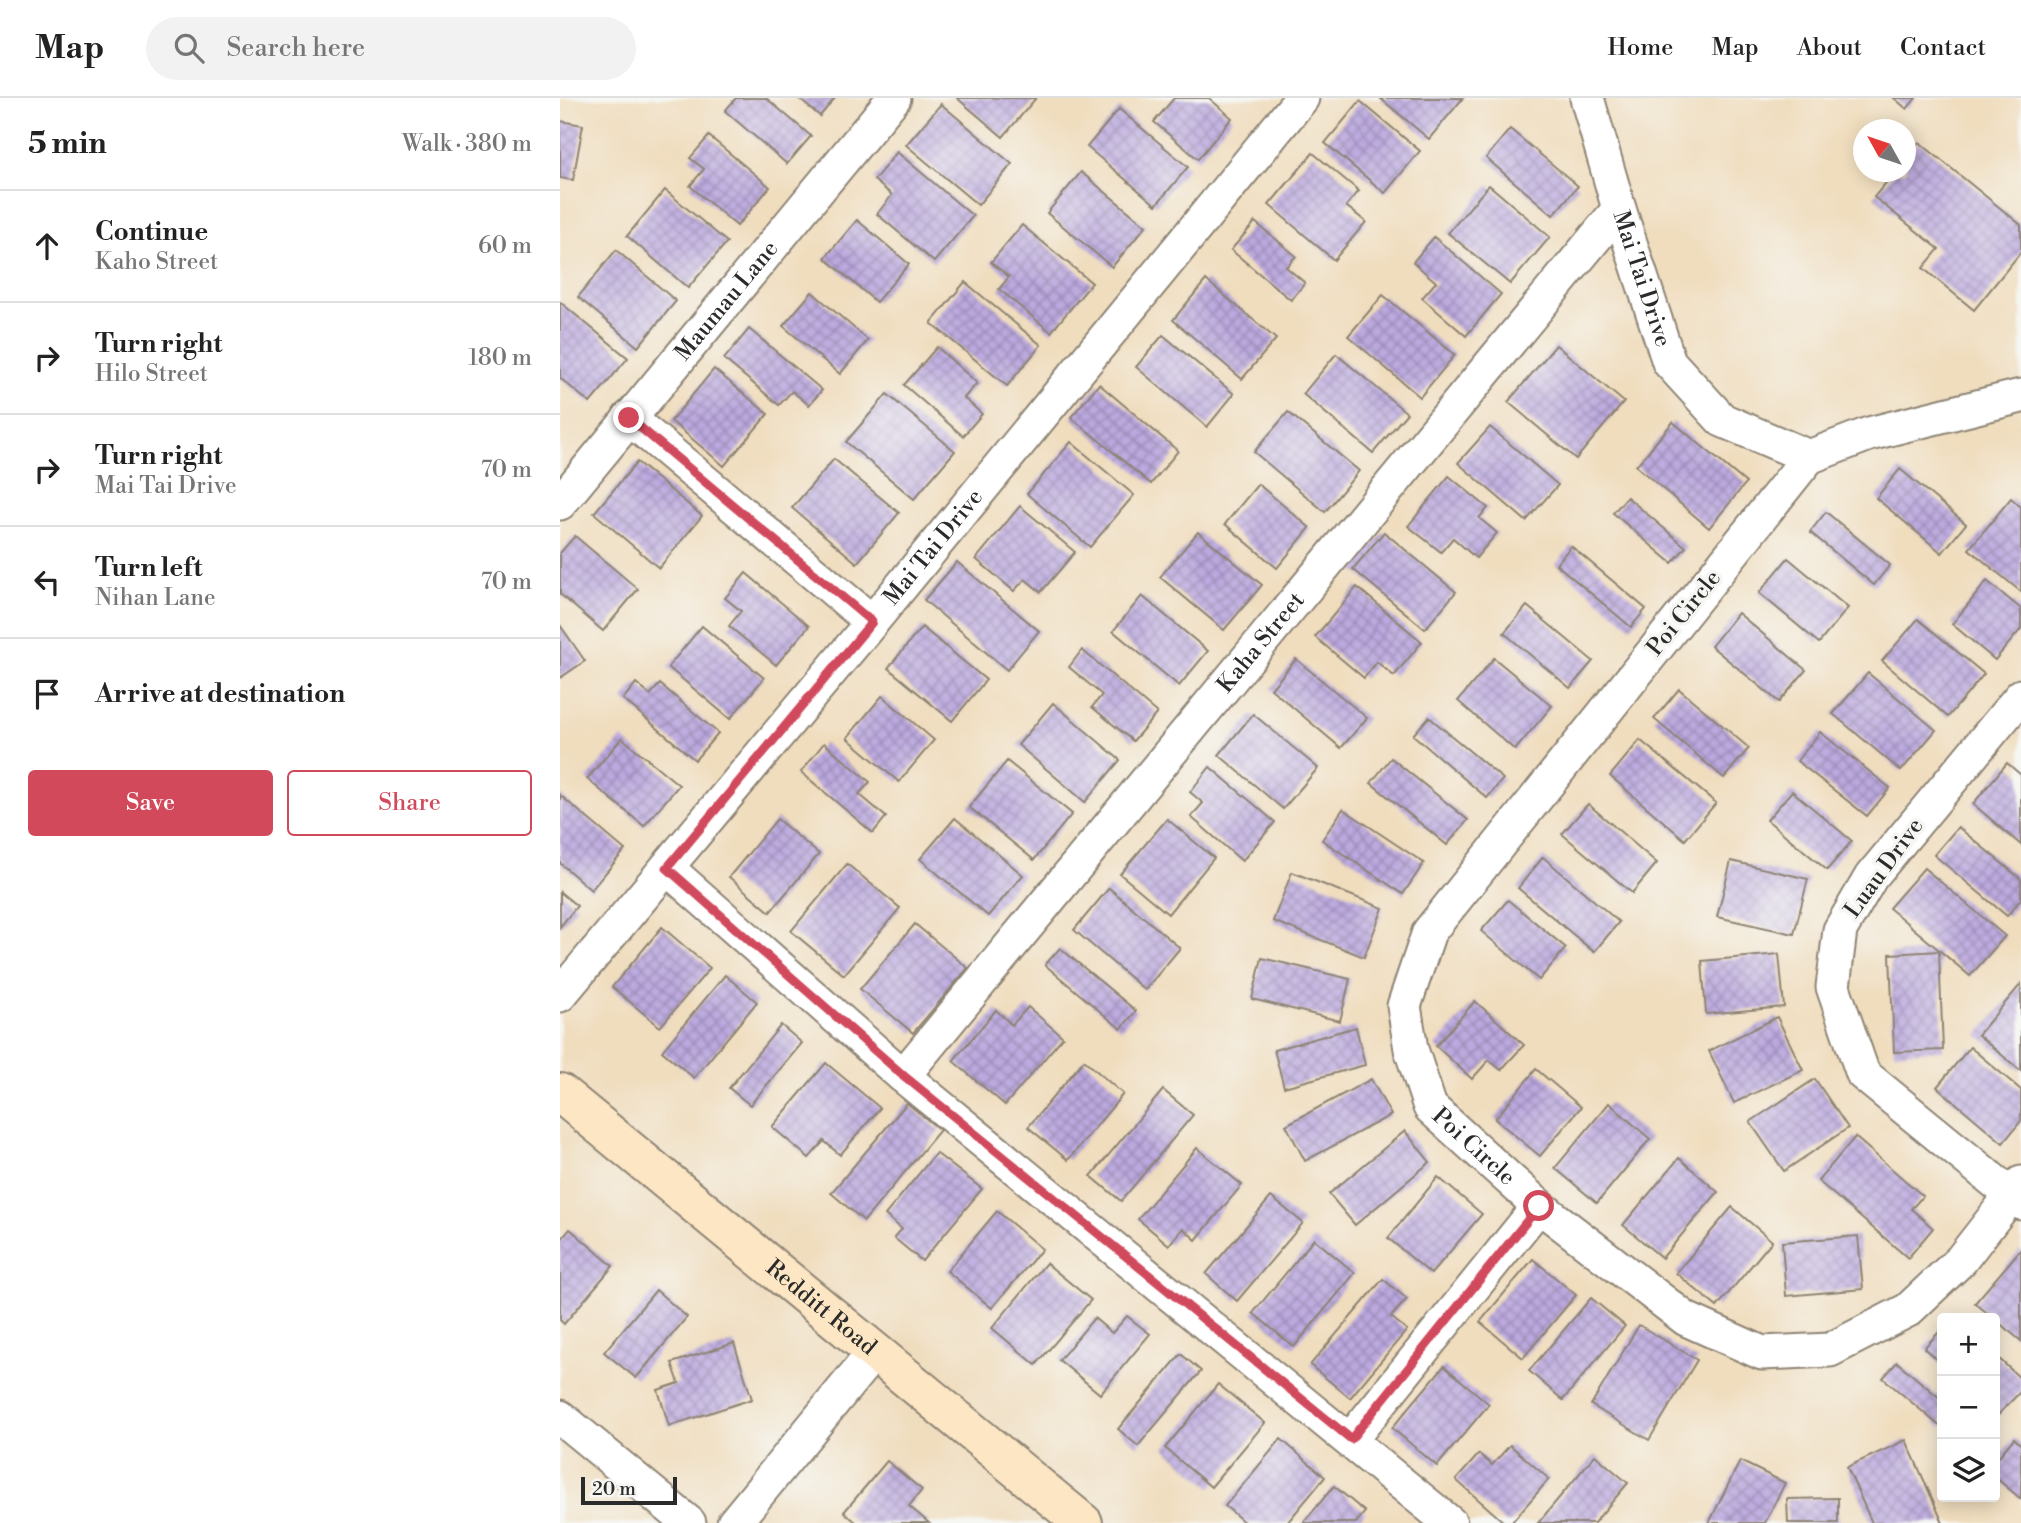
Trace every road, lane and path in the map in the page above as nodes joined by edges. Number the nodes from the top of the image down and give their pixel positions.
1 (894, 98) edge
2 (1302, 98) edge
3 (1587, 98) edge
4 (1619, 209) junction
5 (2021, 396) edge
6 (629, 418) junction
7 (1809, 457) junction
8 (560, 503) edge
9 (872, 622) junction
10 (2021, 696) edge
11 (667, 868) junction
12 (560, 995) edge
13 (904, 1076) junction
14 (560, 1093) edge
15 (2018, 1194) edge
16 (1539, 1206) junction
17 (875, 1351) junction
18 (560, 1417) edge
19 (1351, 1439) junction
20 (689, 1523) edge
21 (734, 1523) edge
22 (1083, 1523) edge
23 (1450, 1523) edge

1 - 6 street, Maumau Lane
2 - 9 street, Mai Tai Drive
3 - 4 street, Mai Tai Drive
4 - 7 street, Mai Tai Drive
4 - 13 street, Kaha Street
5 - 7 street
6 - 8 street, Maumau Lane
6 - 9 street
7 - 16 street, Poi Circle
9 - 11 street, Mai Tai Drive
10 - 15 street, Luau Drive
11 - 12 street, Mai Tai Drive
11 - 13 street
13 - 19 street
14 - 17 street, Redditt Road
15 - 16 street, Poi Circle
16 - 19 street
17 - 21 street
17 - 22 street, Redditt Road
18 - 20 street
19 - 23 street

